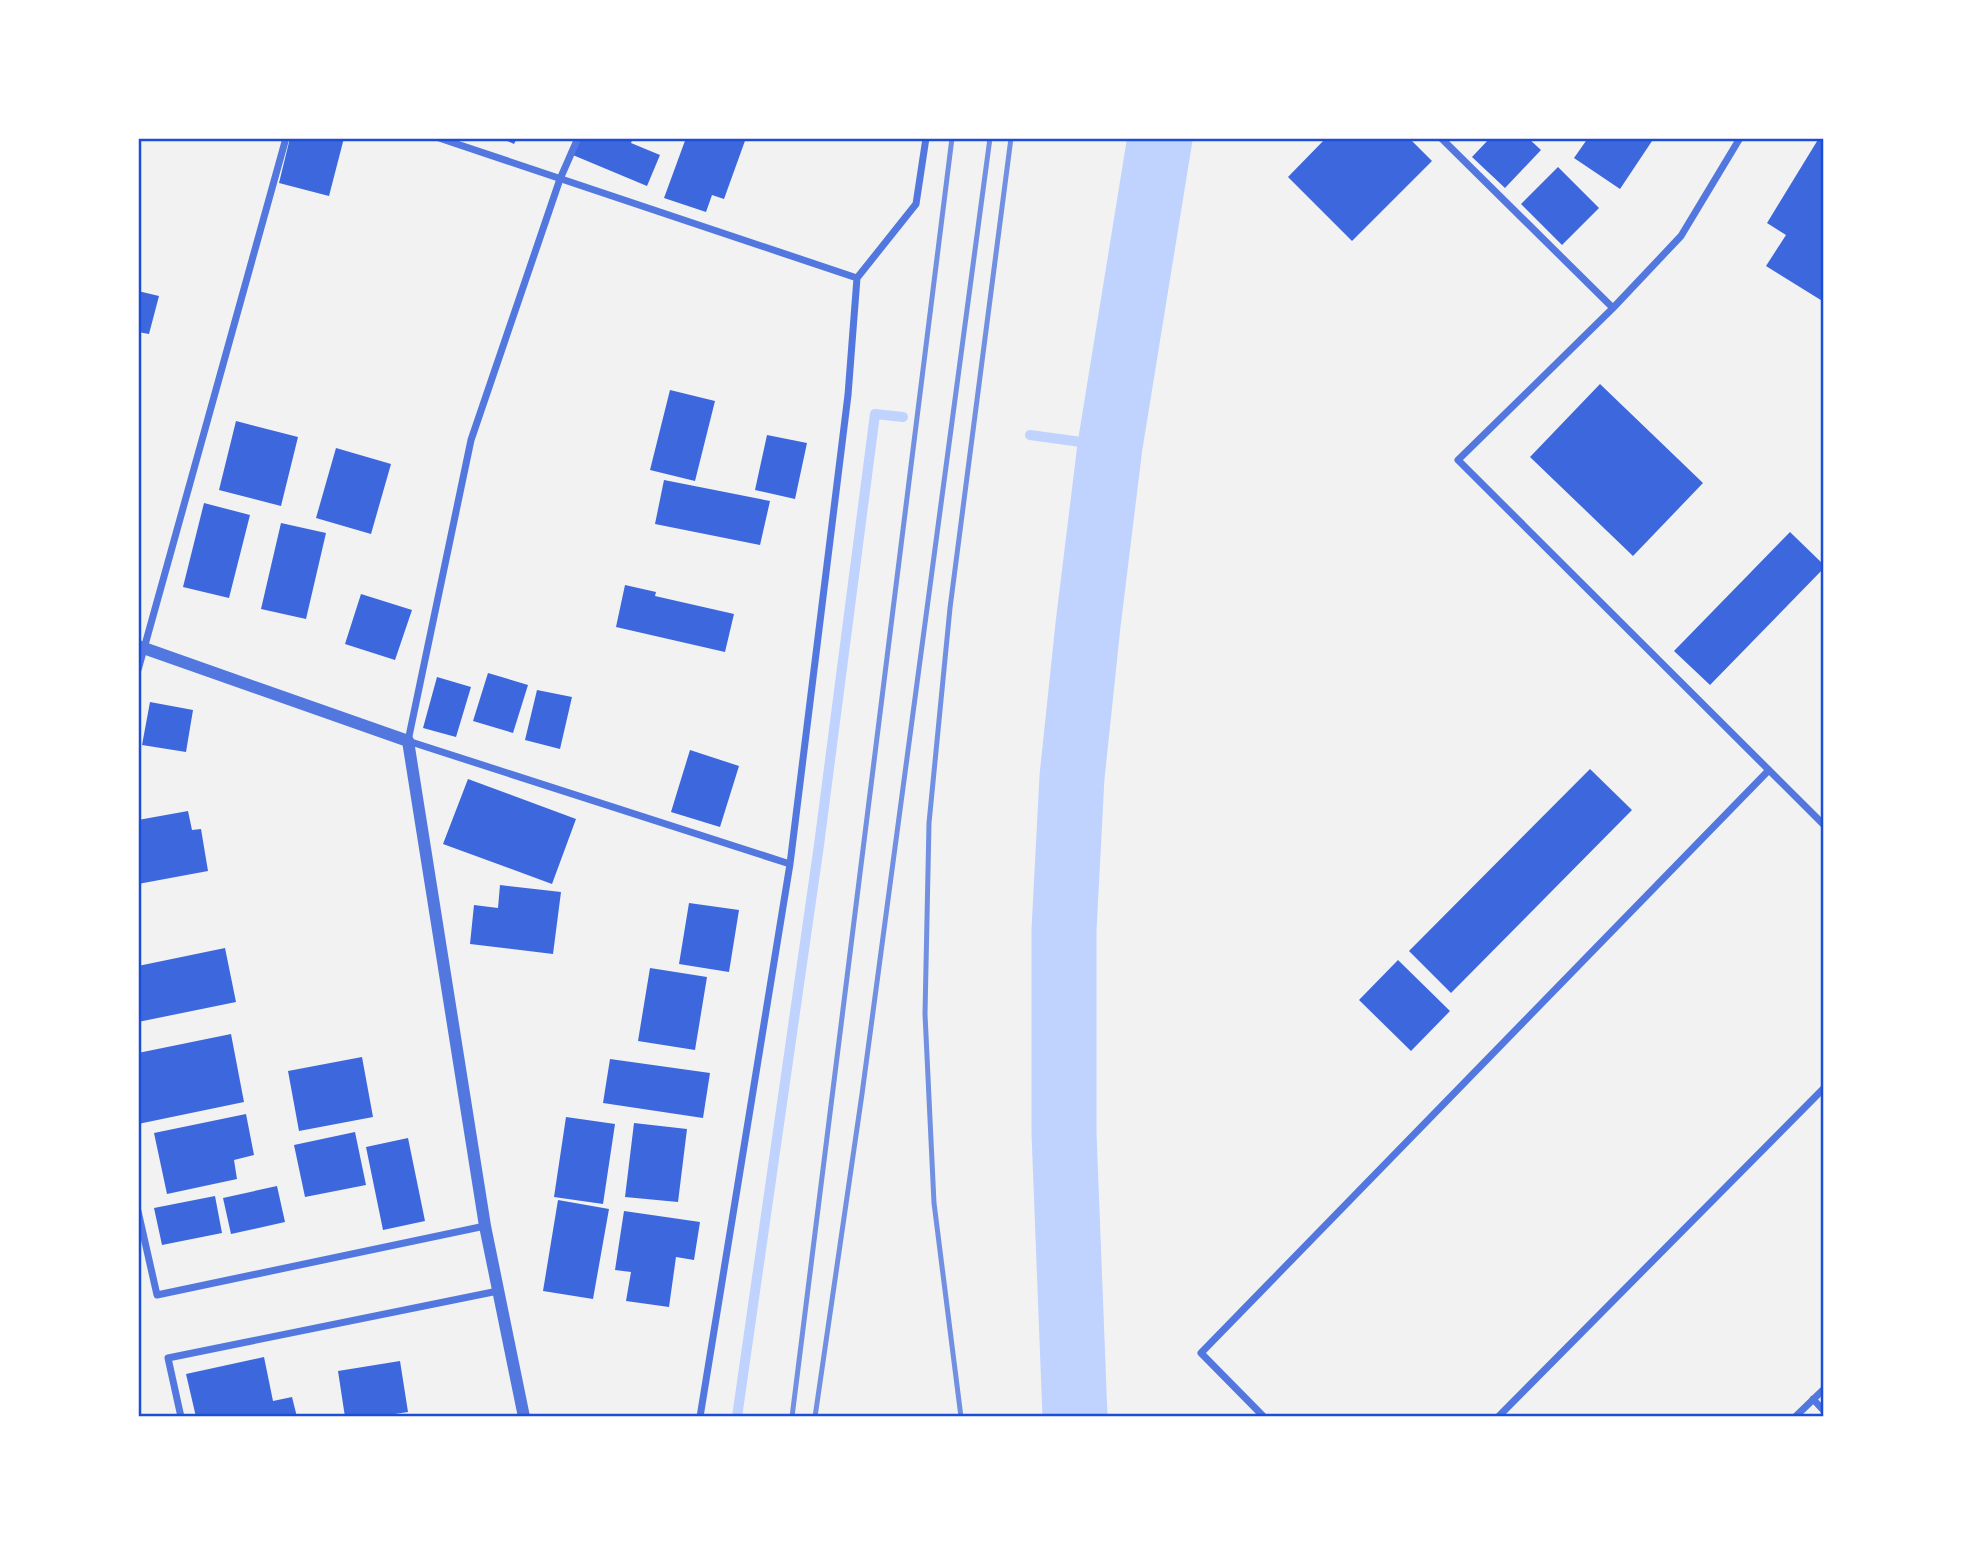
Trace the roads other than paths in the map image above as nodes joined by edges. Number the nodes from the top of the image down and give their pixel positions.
1 (286, 138) edge
2 (439, 138) edge
3 (578, 138) edge
4 (926, 138) edge
5 (1441, 138) edge
6 (1740, 138) edge
7 (560, 179) junction
8 (857, 278) junction
9 (1613, 308) junction
10 (142, 648) edge
11 (138, 670) edge
12 (408, 741) junction
13 (1769, 770) junction
14 (1824, 825) edge
15 (790, 864) junction
16 (1824, 1088) edge
17 (138, 1211) edge
18 (485, 1226) junction
19 (498, 1291) junction
20 (1824, 1389) edge
21 (1813, 1399) junction
22 (1824, 1411) edge
23 (181, 1417) edge
24 (524, 1417) edge
25 (700, 1417) edge
26 (1264, 1417) edge
27 (1498, 1417) edge
28 (1796, 1417) edge

1 - 10 street
2 - 7 street
3 - 7 street
4 - 8 street
5 - 9 street
6 - 9 street
7 - 8 street
7 - 12 street
8 - 15 street
9 - 13 street
10 - 11 street
10 - 12 street
12 - 15 street
12 - 18 street
13 - 14 street
13 - 26 street
15 - 25 street
16 - 27 street
17 - 18 street
18 - 19 street
19 - 23 street
19 - 24 street
20 - 21 street
21 - 22 street
21 - 28 street

